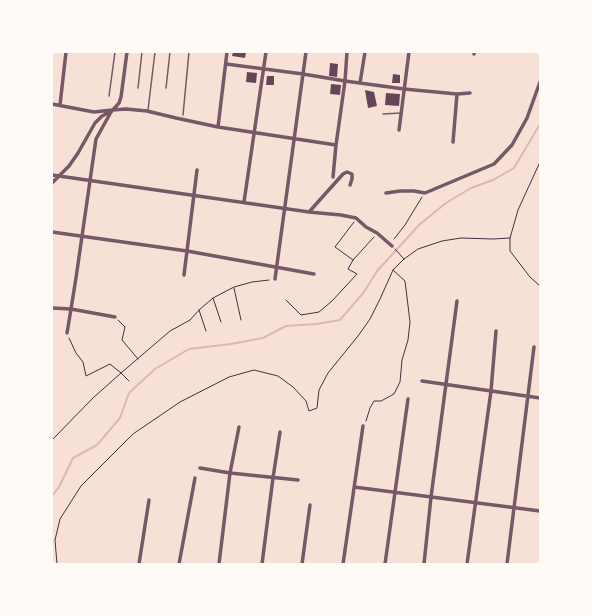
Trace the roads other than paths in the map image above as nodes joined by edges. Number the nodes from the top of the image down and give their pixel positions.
1 (66, 52) edge
2 (115, 52) edge
3 (127, 52) edge
4 (142, 52) edge
5 (155, 52) edge
6 (170, 52) edge
7 (189, 52) edge
8 (227, 52) edge
9 (266, 52) edge
10 (306, 52) edge
11 (347, 52) edge
12 (365, 52) edge
13 (409, 52) edge
14 (226, 64) junction
15 (264, 69) junction
16 (303, 74) junction
17 (345, 81) junction
18 (540, 82) edge
19 (360, 83) junction
20 (138, 88) dead end
21 (166, 88) dead end
22 (404, 89) junction
23 (470, 93) dead end
24 (457, 94) junction
25 (109, 96) dead end
26 (52, 104) edge
27 (60, 105) junction
28 (112, 111) junction
29 (147, 111) junction
30 (401, 113) junction
31 (383, 114) dead end
32 (183, 115) dead end
33 (218, 127) junction
34 (399, 130) dead end
35 (254, 132) junction
36 (294, 138) junction
37 (453, 142) dead end
38 (336, 145) junction
39 (197, 170) dead end
40 (52, 175) edge
41 (60, 176) junction
42 (333, 177) dead end
43 (90, 180) junction
44 (52, 183) edge
45 (350, 185) dead end
46 (386, 193) dead end
47 (194, 195) junction
48 (244, 202) junction
49 (285, 208) junction
50 (309, 212) junction
51 (52, 232) edge
52 (82, 236) junction
53 (391, 245) road end
54 (187, 251) junction
55 (277, 267) junction
56 (314, 274) dead end
57 (184, 275) dead end
58 (275, 279) road end
59 (457, 301) dead end
60 (52, 308) edge
61 (71, 309) junction
62 (115, 317) road end
63 (496, 331) dead end
64 (67, 333) road end
65 (534, 347) dead end
66 (422, 381) dead end
67 (446, 385) junction
68 (491, 391) junction
69 (528, 397) junction
70 (540, 398) edge
71 (408, 399) dead end
72 (363, 426) road end
73 (239, 427) dead end
74 (280, 432) dead end
75 (200, 468) dead end
76 (230, 473) junction
77 (195, 478) dead end
78 (273, 478) junction
79 (298, 480) dead end
80 (354, 487) junction
81 (395, 493) junction
82 (431, 497) junction
83 (149, 500) dead end
84 (476, 503) junction
85 (310, 505) dead end
86 (514, 508) junction
87 (540, 511) edge
88 (139, 564) edge
89 (179, 564) edge
90 (219, 564) edge
91 (262, 564) edge
92 (302, 564) edge
93 (343, 564) edge
94 (385, 564) edge
95 (424, 564) edge
96 (467, 564) edge
97 (507, 564) edge

1 - 27 street
2 - 25 lane
3 - 28 street
4 - 20 lane
5 - 29 lane
6 - 21 lane
7 - 32 lane
8 - 14 street
9 - 15 street
10 - 16 street
11 - 17 street
12 - 19 street
13 - 22 street
14 - 15 street
14 - 33 street
15 - 16 street
15 - 35 street
16 - 17 street
16 - 36 street
17 - 19 street
17 - 38 street
18 - 46 street
19 - 22 street
22 - 24 street
22 - 30 street
23 - 24 street
24 - 37 street
26 - 27 street
27 - 28 street
28 - 29 street
28 - 41 street
28 - 43 street
29 - 33 street
30 - 31 lane
30 - 34 street
33 - 35 street
35 - 36 street
35 - 48 street
36 - 38 street
36 - 49 street
38 - 42 street
39 - 47 street
40 - 41 street
41 - 43 street
41 - 44 street
43 - 47 street
43 - 52 street
45 - 50 street
47 - 48 street
47 - 54 street
48 - 49 street
49 - 50 street
49 - 55 street
50 - 53 street
51 - 52 street
52 - 54 street
52 - 61 street
54 - 55 street
54 - 57 street
55 - 56 street
55 - 58 street
59 - 67 street
60 - 61 street
61 - 62 street
61 - 64 street
63 - 68 street
65 - 69 street
66 - 67 street
67 - 68 street
67 - 82 street
68 - 69 street
68 - 84 street
69 - 70 street
69 - 86 street
71 - 81 street
72 - 80 street
73 - 76 street
74 - 78 street
75 - 76 street
76 - 78 street
76 - 90 street
77 - 89 street
78 - 79 street
78 - 91 street
80 - 81 street
80 - 93 street
81 - 82 street
81 - 94 street
82 - 84 street
82 - 95 street
83 - 88 street
84 - 86 street
84 - 96 street
85 - 92 street
86 - 87 street
86 - 97 street

